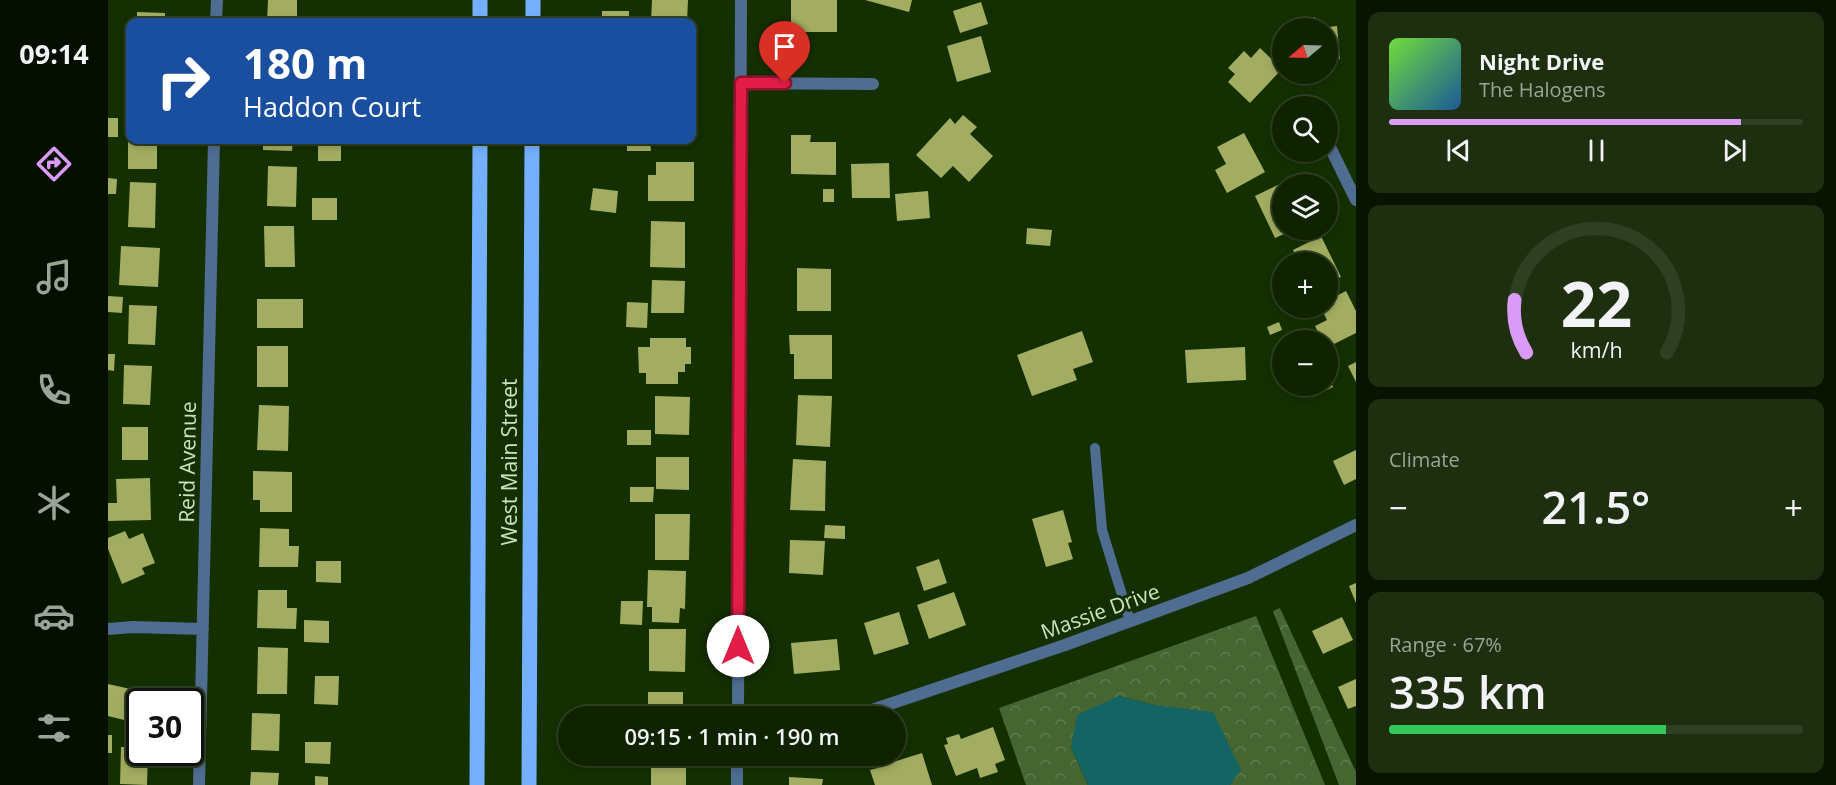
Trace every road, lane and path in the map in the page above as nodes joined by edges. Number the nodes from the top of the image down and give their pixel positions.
1 (217, 0) edge
2 (480, 0) edge
3 (533, 0) edge
4 (741, 0) edge
5 (216, 18) edge
6 (480, 18) edge
7 (533, 18) edge
8 (741, 83) junction
9 (873, 84) dead end
10 (214, 144) edge
11 (480, 144) edge
12 (532, 144) edge
13 (1337, 162) edge
14 (1356, 200) edge
15 (1095, 448) dead end
16 (1356, 525) edge
17 (1130, 621) junction
18 (108, 629) edge
19 (202, 629) junction
20 (738, 706) edge
21 (883, 706) edge
22 (737, 766) edge
23 (199, 785) edge
24 (477, 785) edge
25 (529, 785) edge
26 (737, 785) edge

1 - 5 street
2 - 6 main road
3 - 7 main road
4 - 8 street
8 - 9 street
8 - 20 street
10 - 19 street, Reid Avenue
11 - 24 main road, West Main Street
12 - 25 main road, West Main Street
13 - 14 street
15 - 17 lane
16 - 17 street, Massie Drive
17 - 21 street, Massie Drive
18 - 19 street
19 - 23 street, Reid Avenue
22 - 26 street

